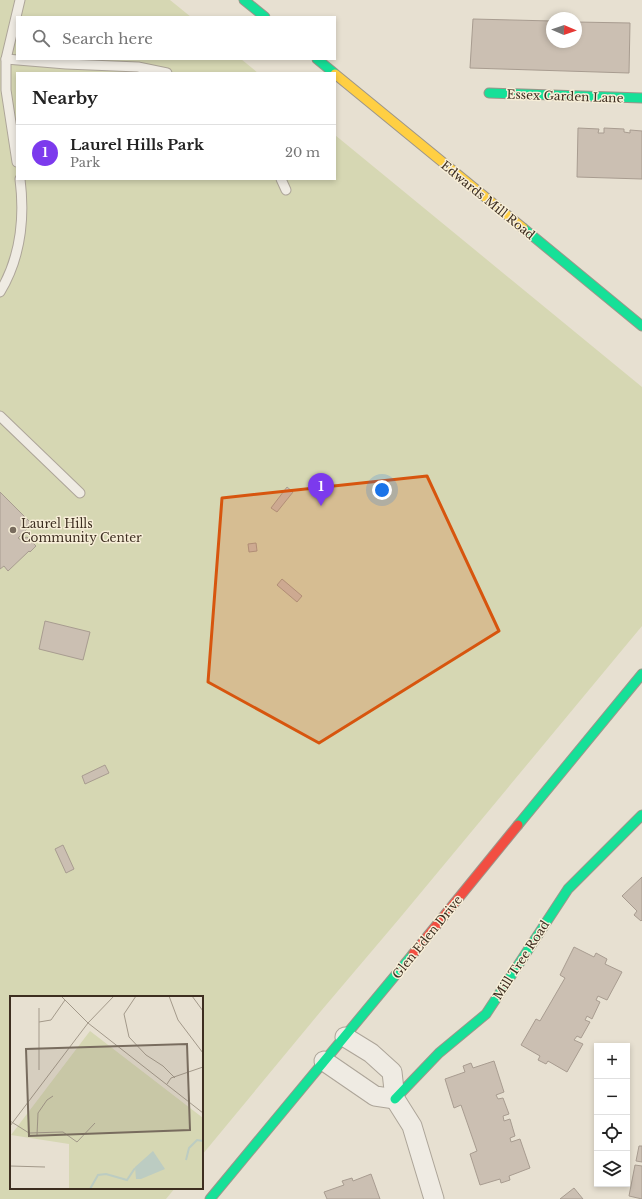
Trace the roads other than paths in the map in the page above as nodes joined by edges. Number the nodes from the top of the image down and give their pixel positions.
1 (20, 0) edge
2 (244, 0) edge
3 (16, 16) edge
4 (264, 16) edge
5 (16, 17) edge
6 (6, 59) junction
7 (16, 60) edge
8 (18, 60) edge
9 (318, 60) edge
10 (162, 72) edge
11 (334, 72) edge
12 (336, 74) edge
13 (489, 93) dead end
14 (642, 98) edge
15 (16, 155) edge
16 (20, 180) edge
17 (281, 180) edge
18 (286, 190) dead end
19 (0, 292) edge
20 (642, 326) edge
21 (0, 416) edge
22 (80, 493) dead end
23 (642, 674) edge
24 (642, 815) edge
25 (345, 1037) junction
26 (324, 1061) junction
27 (395, 1100) junction
28 (210, 1199) edge
29 (434, 1199) edge

1 - 3 lane
2 - 4 main road
5 - 6 lane
6 - 7 lane
6 - 15 lane
8 - 10 lane
9 - 11 main road, Edwards Mill Road
12 - 20 main road, Edwards Mill Road
13 - 14 main road, Essex Garden Lane
16 - 19 lane
17 - 18 lane
21 - 22 lane
23 - 25 main road, Glen Eden Drive
24 - 27 main road, Mill Tree Road
25 - 26 main road, Glen Eden Drive
25 - 27 street
26 - 27 street
26 - 28 main road, Glen Eden Drive
27 - 29 street

